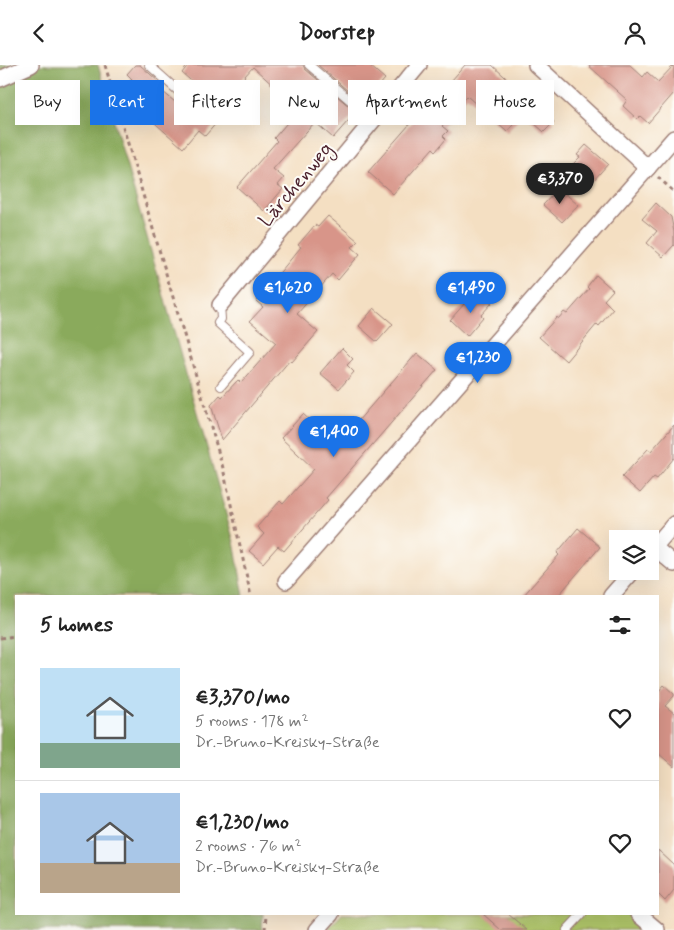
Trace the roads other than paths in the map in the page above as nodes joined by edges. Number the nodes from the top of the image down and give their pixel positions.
1 (31, 65) edge
2 (149, 65) edge
3 (309, 65) edge
4 (420, 65) edge
5 (536, 65) edge
6 (0, 79) edge
7 (407, 80) edge
8 (174, 87) edge
9 (348, 99) edge
10 (369, 125) edge
11 (674, 138) edge
12 (648, 168) junction
13 (220, 305) joint
14 (221, 386) dead end
15 (674, 524) edge
16 (659, 541) edge
17 (659, 554) edge
18 (674, 565) edge
19 (625, 580) edge
20 (286, 581) dead end
21 (612, 595) edge
22 (330, 915) edge
23 (581, 915) edge
24 (639, 915) edge
25 (317, 930) edge
26 (567, 930) edge
27 (657, 930) edge

1 - 6 street
2 - 8 lane
3 - 9 lane
4 - 7 street, Lärchenweg
5 - 12 street
10 - 13 street, Lärchenweg
11 - 12 street
12 - 20 street
13 - 14 lane
15 - 16 street
17 - 18 street
19 - 21 street
22 - 25 street
23 - 26 lane
24 - 27 street

